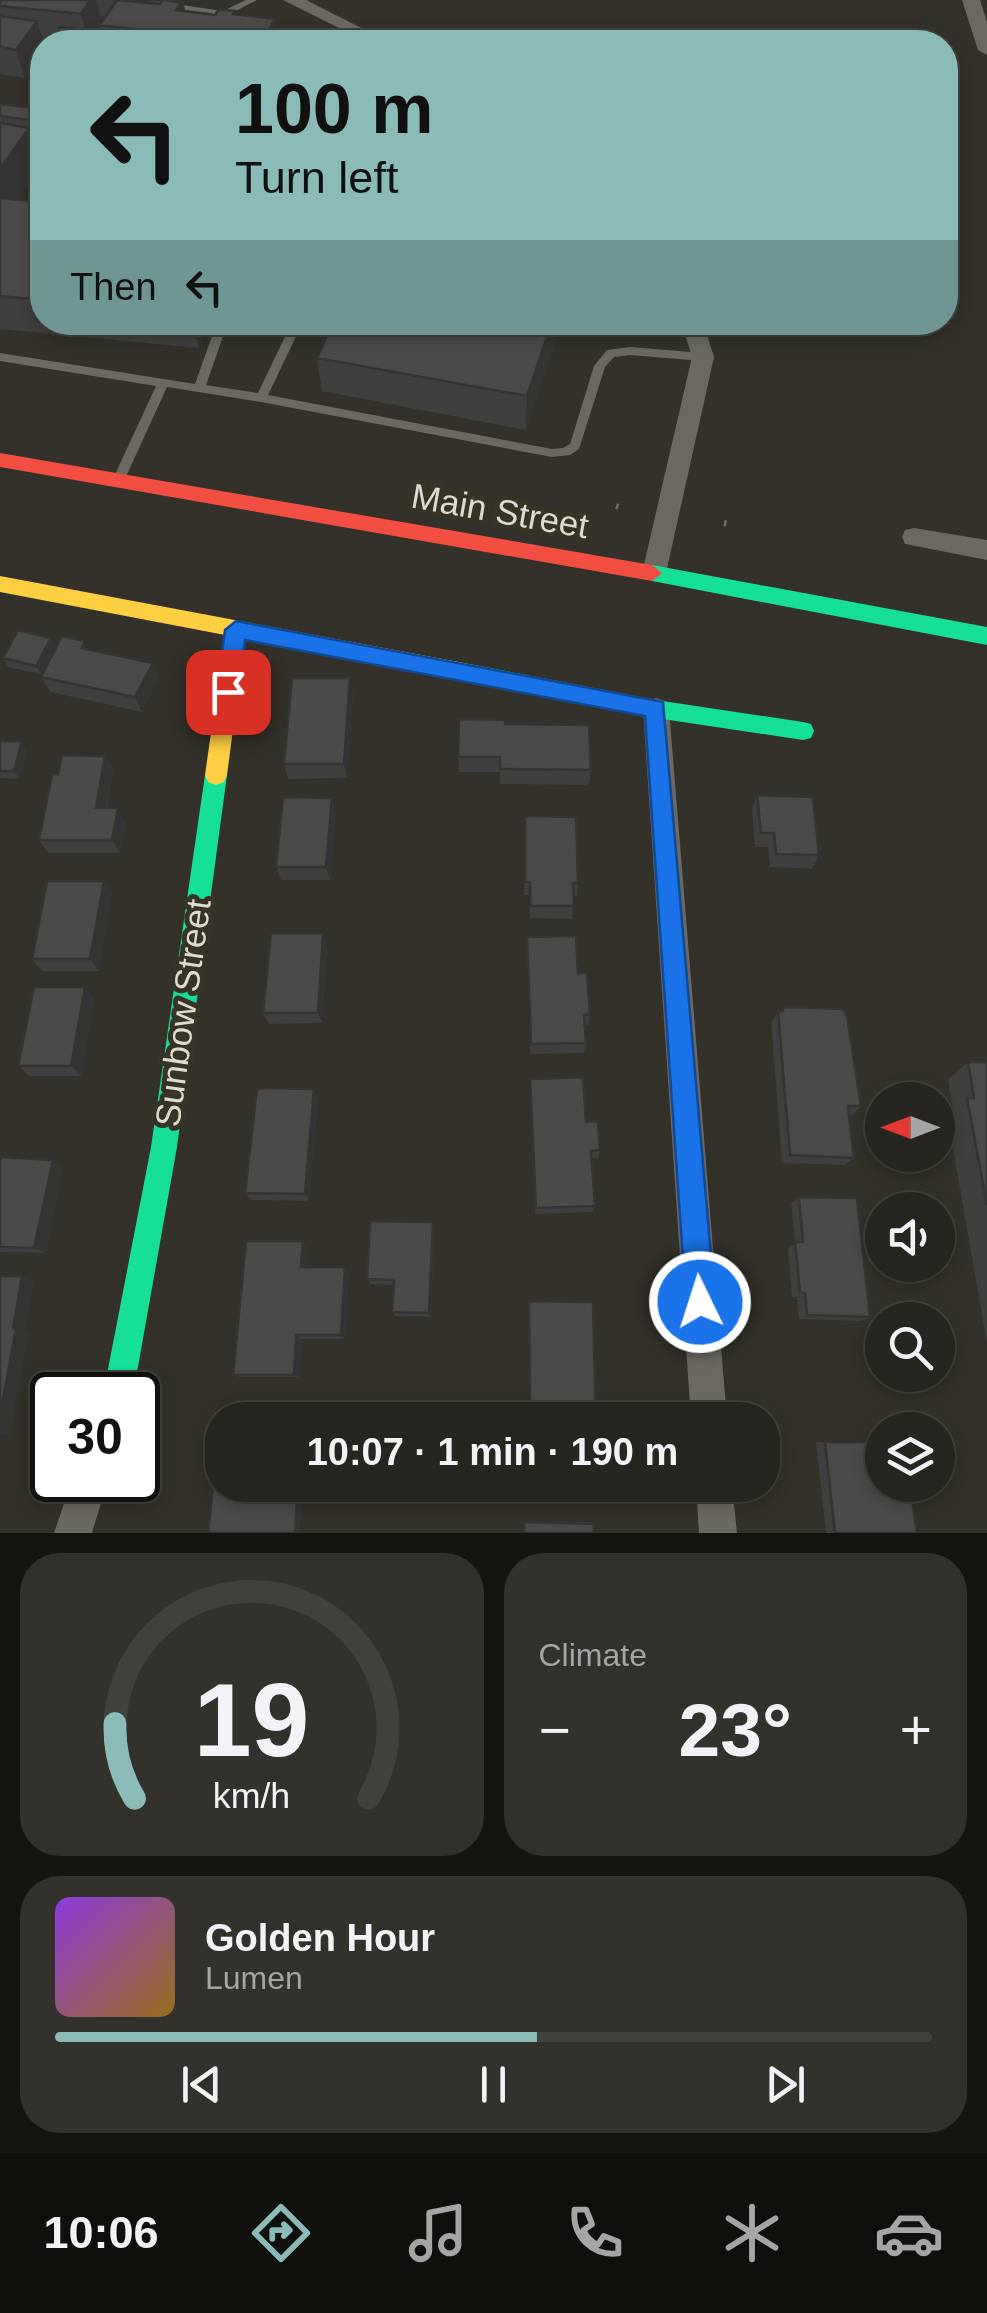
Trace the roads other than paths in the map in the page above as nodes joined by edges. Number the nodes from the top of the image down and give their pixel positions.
1 (253, 0) edge
2 (292, 0) edge
3 (971, 0) edge
4 (166, 3) edge
5 (150, 4) edge
6 (355, 30) edge
7 (987, 50) edge
8 (218, 335) edge
9 (292, 335) edge
10 (696, 335) edge
11 (0, 357) edge
12 (703, 357) junction
13 (163, 383) junction
14 (200, 388) junction
15 (261, 398) junction
16 (0, 460) edge
17 (118, 480) junction
18 (914, 537) dead end
19 (987, 550) edge
20 (654, 573) junction
21 (0, 584) edge
22 (236, 630) junction
23 (987, 636) edge
24 (656, 709) junction
25 (803, 731) dead end
26 (122, 1372) edge
27 (708, 1402) edge
28 (83, 1502) edge
29 (715, 1502) edge
30 (72, 1533) edge
31 (718, 1533) edge

1 - 4 lane
2 - 6 street
3 - 7 street
4 - 5 lane
8 - 14 lane
9 - 15 lane
10 - 12 street
11 - 13 lane
12 - 15 lane
12 - 20 street
13 - 14 lane
13 - 17 lane
14 - 15 lane
16 - 17 street, Main Street
17 - 20 street, Main Street
18 - 19 street
20 - 23 street, Main Street
21 - 22 street
22 - 24 street
22 - 26 street, Sunbow Street
24 - 25 street
24 - 27 street
28 - 30 street
29 - 31 street

